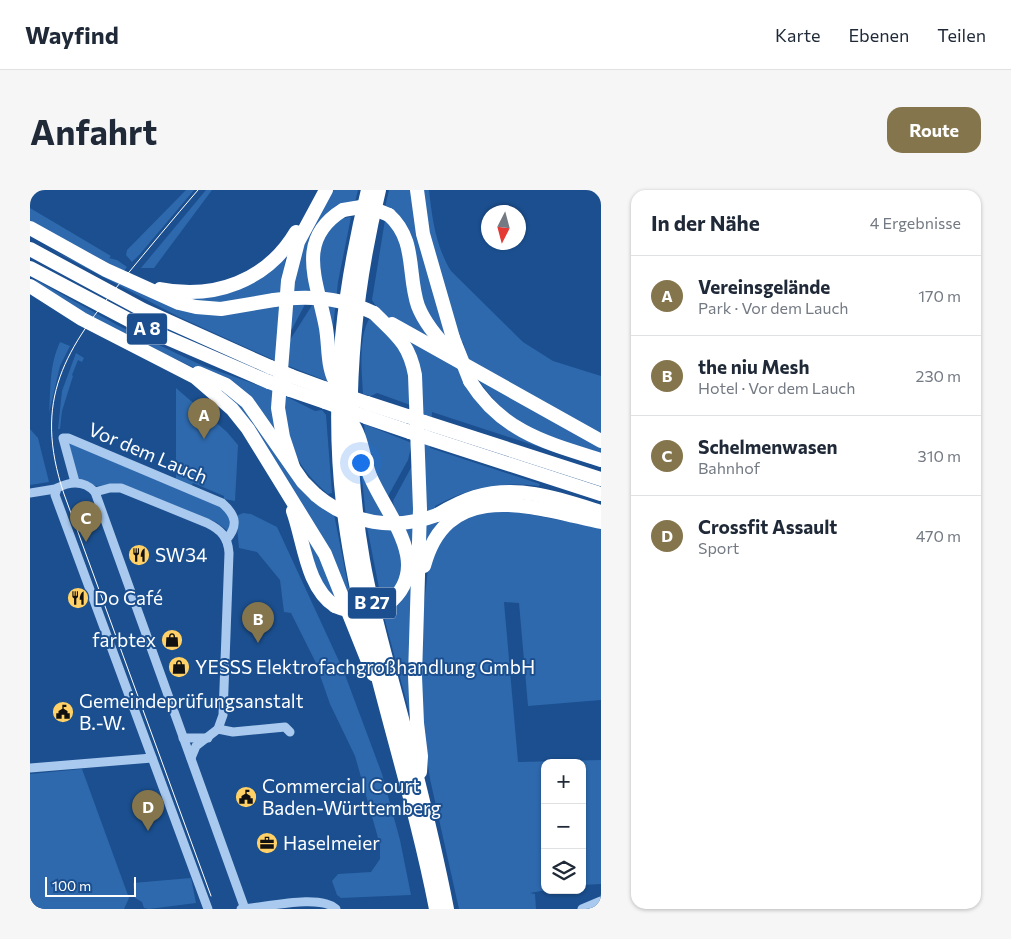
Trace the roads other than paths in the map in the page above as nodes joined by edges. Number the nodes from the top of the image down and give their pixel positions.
1 (326, 190) edge
2 (368, 190) edge
3 (379, 190) edge
4 (417, 190) edge
5 (316, 209) junction
6 (30, 228) edge
7 (30, 249) edge
8 (30, 268) edge
9 (132, 282) junction
10 (30, 286) edge
11 (374, 314) junction
12 (156, 355) junction
13 (460, 361) junction
14 (291, 383) junction
15 (339, 389) junction
16 (366, 410) junction
17 (349, 418) junction
18 (601, 441) edge
19 (601, 460) edge
20 (293, 467) junction
21 (601, 479) edge
22 (75, 482) junction
23 (55, 489) junction
24 (287, 491) junction
25 (95, 492) junction
26 (30, 493) edge
27 (601, 494) edge
28 (540, 495) junction
29 (601, 500) edge
30 (601, 512) edge
31 (601, 522) edge
32 (226, 540) junction
33 (417, 596) junction
34 (385, 696) junction
35 (218, 729) junction
36 (290, 732) dead end
37 (183, 738) junction
38 (208, 738) junction
39 (152, 758) junction
40 (190, 758) junction
41 (30, 768) edge
42 (419, 784) junction
43 (601, 901) edge
44 (208, 909) edge
45 (240, 909) edge
46 (245, 909) edge
47 (336, 909) edge
48 (436, 909) edge
49 (447, 909) edge
50 (582, 909) edge

1 - 5 highway
2 - 15 highway, B 27
3 - 17 highway, B 27
4 - 19 highway, bridge
5 - 9 highway
5 - 20 highway
6 - 9 highway, A 8
7 - 14 highway, A 8, bridge
8 - 14 highway, A 8, bridge
9 - 11 highway, A 8, bridge
10 - 12 highway, A 8
11 - 13 highway, A 8
11 - 33 highway
12 - 20 highway, A 8
12 - 24 highway
13 - 15 highway, bridge
13 - 18 highway, A 8
14 - 16 highway, A 8, bridge
14 - 16 highway, A 8, bridge
15 - 34 highway, B 27
16 - 21 highway, A 8, bridge
16 - 27 highway, A 8, bridge
17 - 24 highway, bridge
17 - 42 highway, B 27
20 - 28 highway, A 8, bridge
22 - 23 street
22 - 25 street
22 - 32 street, Vor dem Lauch
23 - 26 street
23 - 39 street
24 - 34 highway
25 - 32 street
25 - 37 street
28 - 29 highway, A 8
28 - 30 highway, A 8
31 - 33 highway
32 - 35 street, Vor dem Lauch
33 - 42 highway
34 - 48 highway, B 27
35 - 36 street
35 - 38 street
37 - 38 street
37 - 40 street
38 - 40 street
39 - 41 street
39 - 44 street
40 - 46 street
42 - 49 highway, B 27
43 - 50 street
45 - 46 street
46 - 47 street

